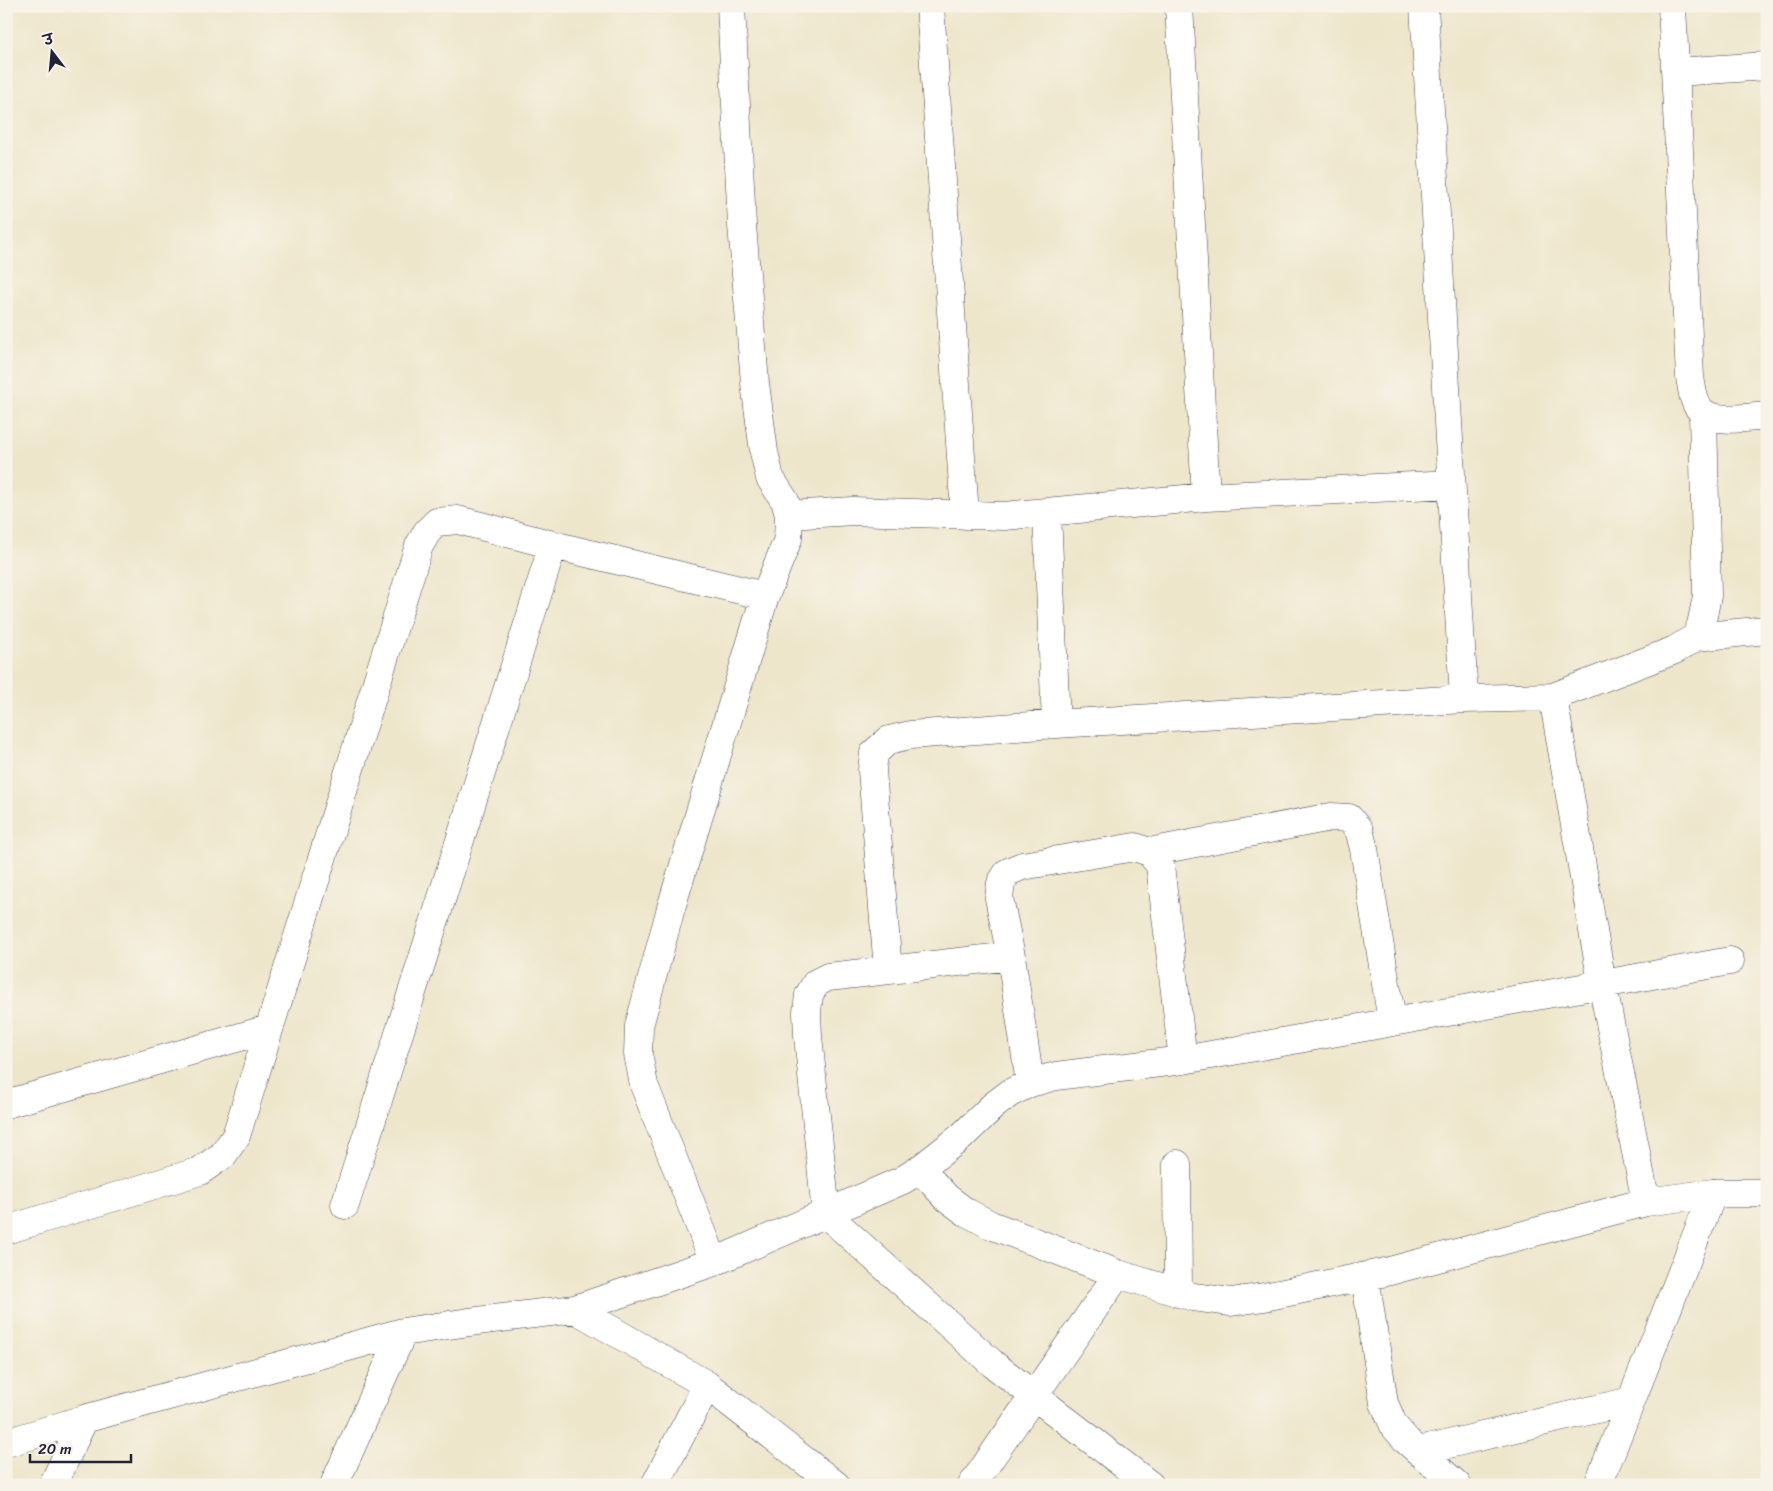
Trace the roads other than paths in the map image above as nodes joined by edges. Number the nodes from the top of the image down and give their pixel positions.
1 (731, 6) edge
2 (930, 6) edge
3 (1179, 6) edge
4 (1424, 6) edge
5 (1672, 6) edge
6 (1767, 66) edge
7 (1676, 72) junction
8 (1703, 413) junction
9 (1767, 416) edge
10 (1451, 484) junction
11 (1206, 498) junction
12 (1047, 513) junction
13 (789, 515) junction
14 (965, 515) junction
15 (553, 545) junction
16 (765, 596) junction
17 (1767, 630) edge
18 (1696, 636) junction
19 (1553, 697) junction
20 (1464, 700) junction
21 (1056, 724) junction
22 (1149, 852) junction
23 (1011, 956) junction
24 (1730, 961) dead end
25 (888, 970) junction
26 (1602, 983) junction
27 (1392, 1021) junction
28 (268, 1029) junction
29 (1182, 1060) junction
30 (1030, 1083) junction
31 (6, 1104) edge
32 (1178, 1164) dead end
33 (920, 1169) junction
34 (1713, 1193) junction
35 (1767, 1193) edge
36 (1646, 1202) junction
37 (345, 1205) dead end
38 (826, 1214) junction
39 (6, 1230) edge
40 (714, 1262) junction
41 (1118, 1274) junction
42 (1365, 1276) junction
43 (1178, 1293) junction
44 (575, 1309) junction
45 (403, 1332) junction
46 (706, 1385) junction
47 (1035, 1396) junction
48 (1631, 1401) junction
49 (84, 1419) junction
50 (6, 1443) edge
51 (1419, 1452) junction
52 (53, 1485) edge
53 (334, 1485) edge
54 (656, 1485) edge
55 (836, 1485) edge
56 (972, 1485) edge
57 (1150, 1485) edge
58 (1457, 1485) edge
59 (1598, 1485) edge

1 - 13 street
2 - 14 street
3 - 11 street
4 - 10 street
5 - 7 street
6 - 7 street
7 - 8 street
8 - 9 street
8 - 18 street
10 - 11 street
10 - 20 street
11 - 12 street
12 - 14 street
12 - 21 street
13 - 14 street
13 - 16 street
15 - 16 street
15 - 28 street
15 - 37 street
16 - 40 street
17 - 18 street
18 - 19 street
19 - 20 street
19 - 26 street
20 - 21 street
21 - 25 street
22 - 23 street
22 - 27 street
22 - 29 street
23 - 25 street
23 - 30 street
24 - 26 street
25 - 38 street
26 - 27 street
26 - 36 street
27 - 29 street
28 - 31 street
28 - 39 street
29 - 30 street
30 - 33 street
32 - 43 street
33 - 38 street
33 - 41 street
34 - 35 street
34 - 36 street
34 - 48 street
36 - 42 street
38 - 40 street
38 - 47 street
40 - 44 street
41 - 43 street
41 - 47 street
42 - 43 street
42 - 51 street
44 - 45 street
44 - 46 street
45 - 49 street
45 - 53 street
46 - 54 street
46 - 55 street
47 - 56 street
47 - 57 street
48 - 51 street
48 - 59 street
49 - 50 street
49 - 52 street
51 - 58 street

